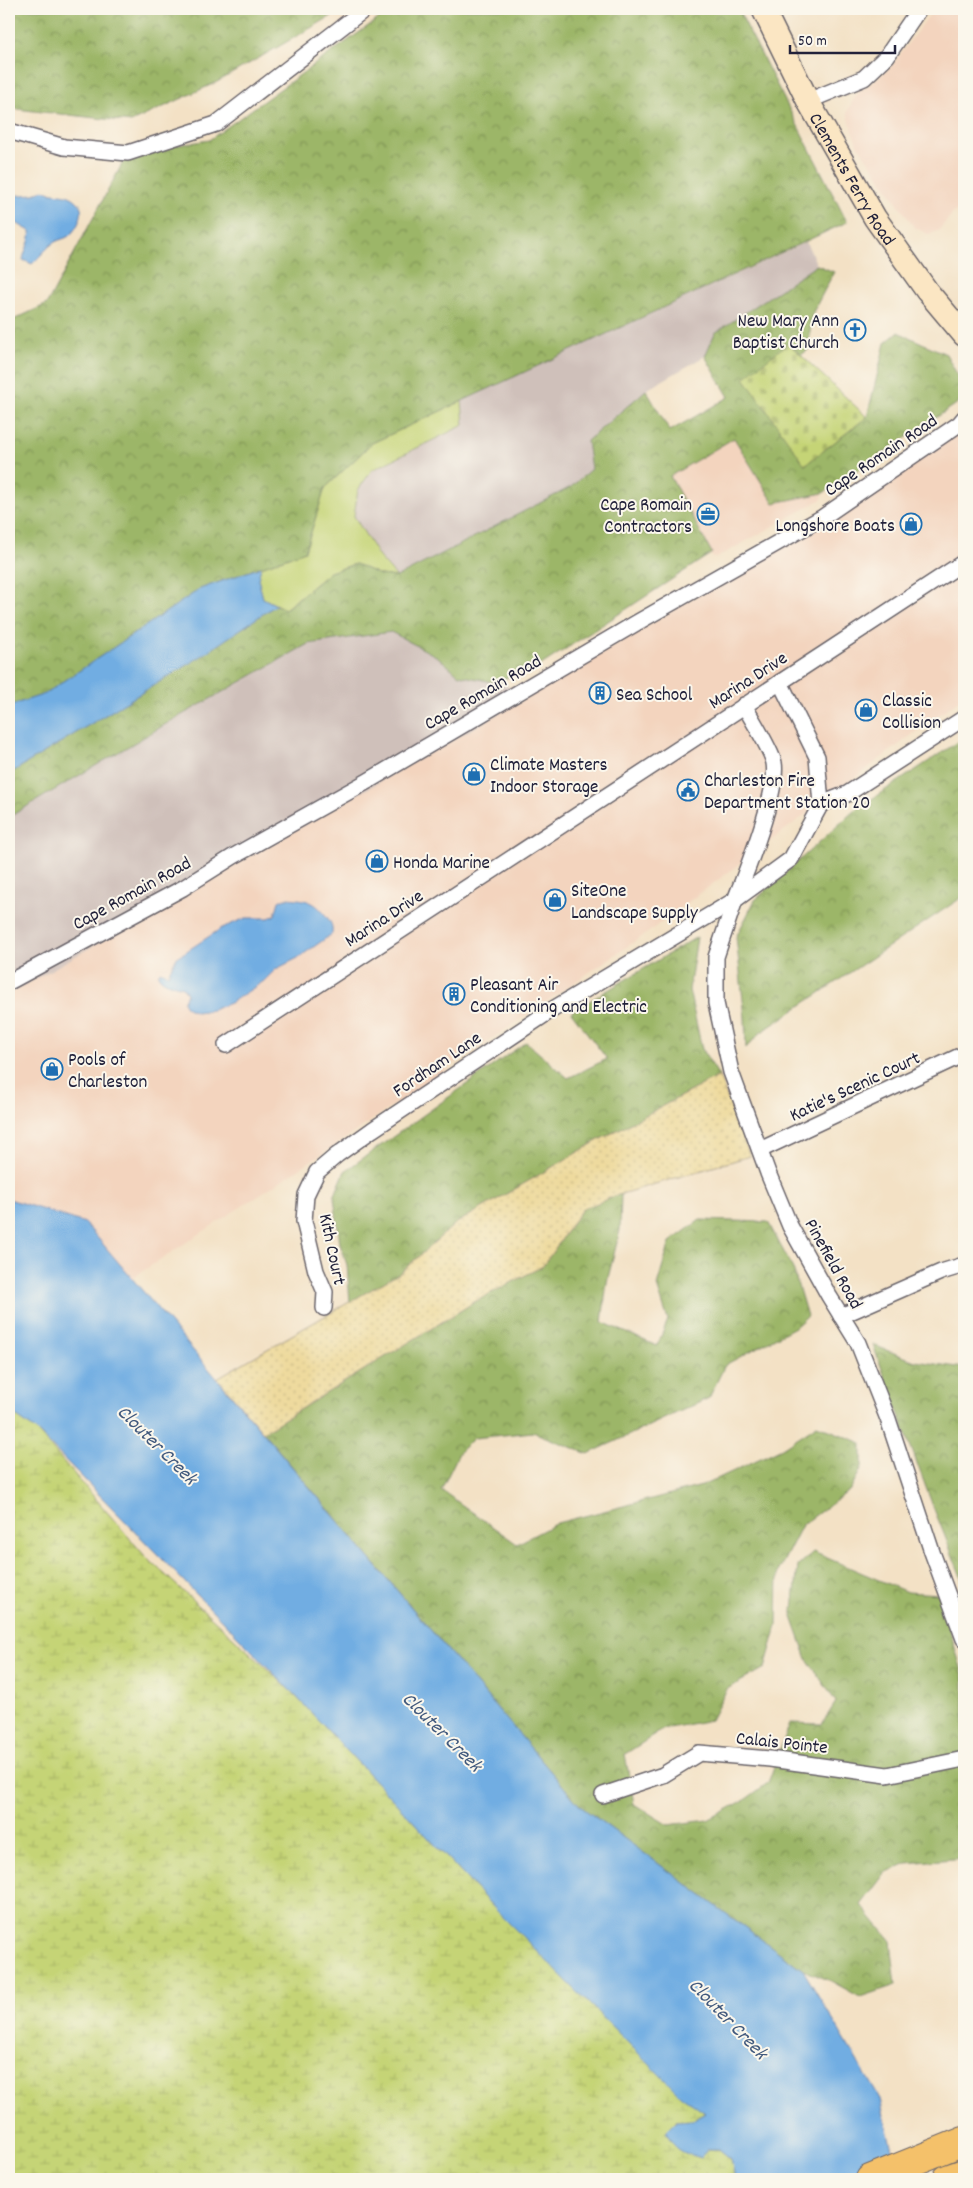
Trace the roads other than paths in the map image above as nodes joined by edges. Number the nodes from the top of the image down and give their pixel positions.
1 (364, 9) edge
2 (763, 9) edge
3 (919, 9) edge
4 (808, 101) junction
5 (9, 131) edge
6 (964, 335) edge
7 (964, 418) edge
8 (964, 562) edge
9 (780, 682) junction
10 (744, 705) junction
11 (964, 718) edge
12 (821, 804) junction
13 (735, 900) junction
14 (9, 982) edge
15 (226, 1045) dead end
16 (964, 1054) edge
17 (760, 1150) junction
18 (317, 1172) joint
19 (964, 1265) edge
20 (324, 1308) dead end
21 (841, 1316) junction
22 (964, 1639) edge
23 (964, 1759) edge
24 (603, 1795) dead end
25 (964, 2141) edge
26 (964, 2173) edge
27 (870, 2179) edge
28 (947, 2179) edge

1 - 5 street
2 - 4 main road, Clements Ferry Road
3 - 4 street
4 - 6 main road, Clements Ferry Road
7 - 14 street, Cape Romain Road
8 - 9 street, Marina Drive
9 - 10 street, Marina Drive
9 - 12 street
10 - 13 street, Pinefield Road
10 - 15 street, Marina Drive
11 - 12 street
12 - 13 street
13 - 17 street, Pinefield Road
13 - 18 street, Fordham Lane
16 - 17 street, Katie's Scenic Court
17 - 21 street, Pinefield Road
18 - 20 street, Kith Court
19 - 21 street
21 - 22 street, Pinefield Road
23 - 24 street, Calais Pointe
25 - 27 highway
26 - 28 highway

